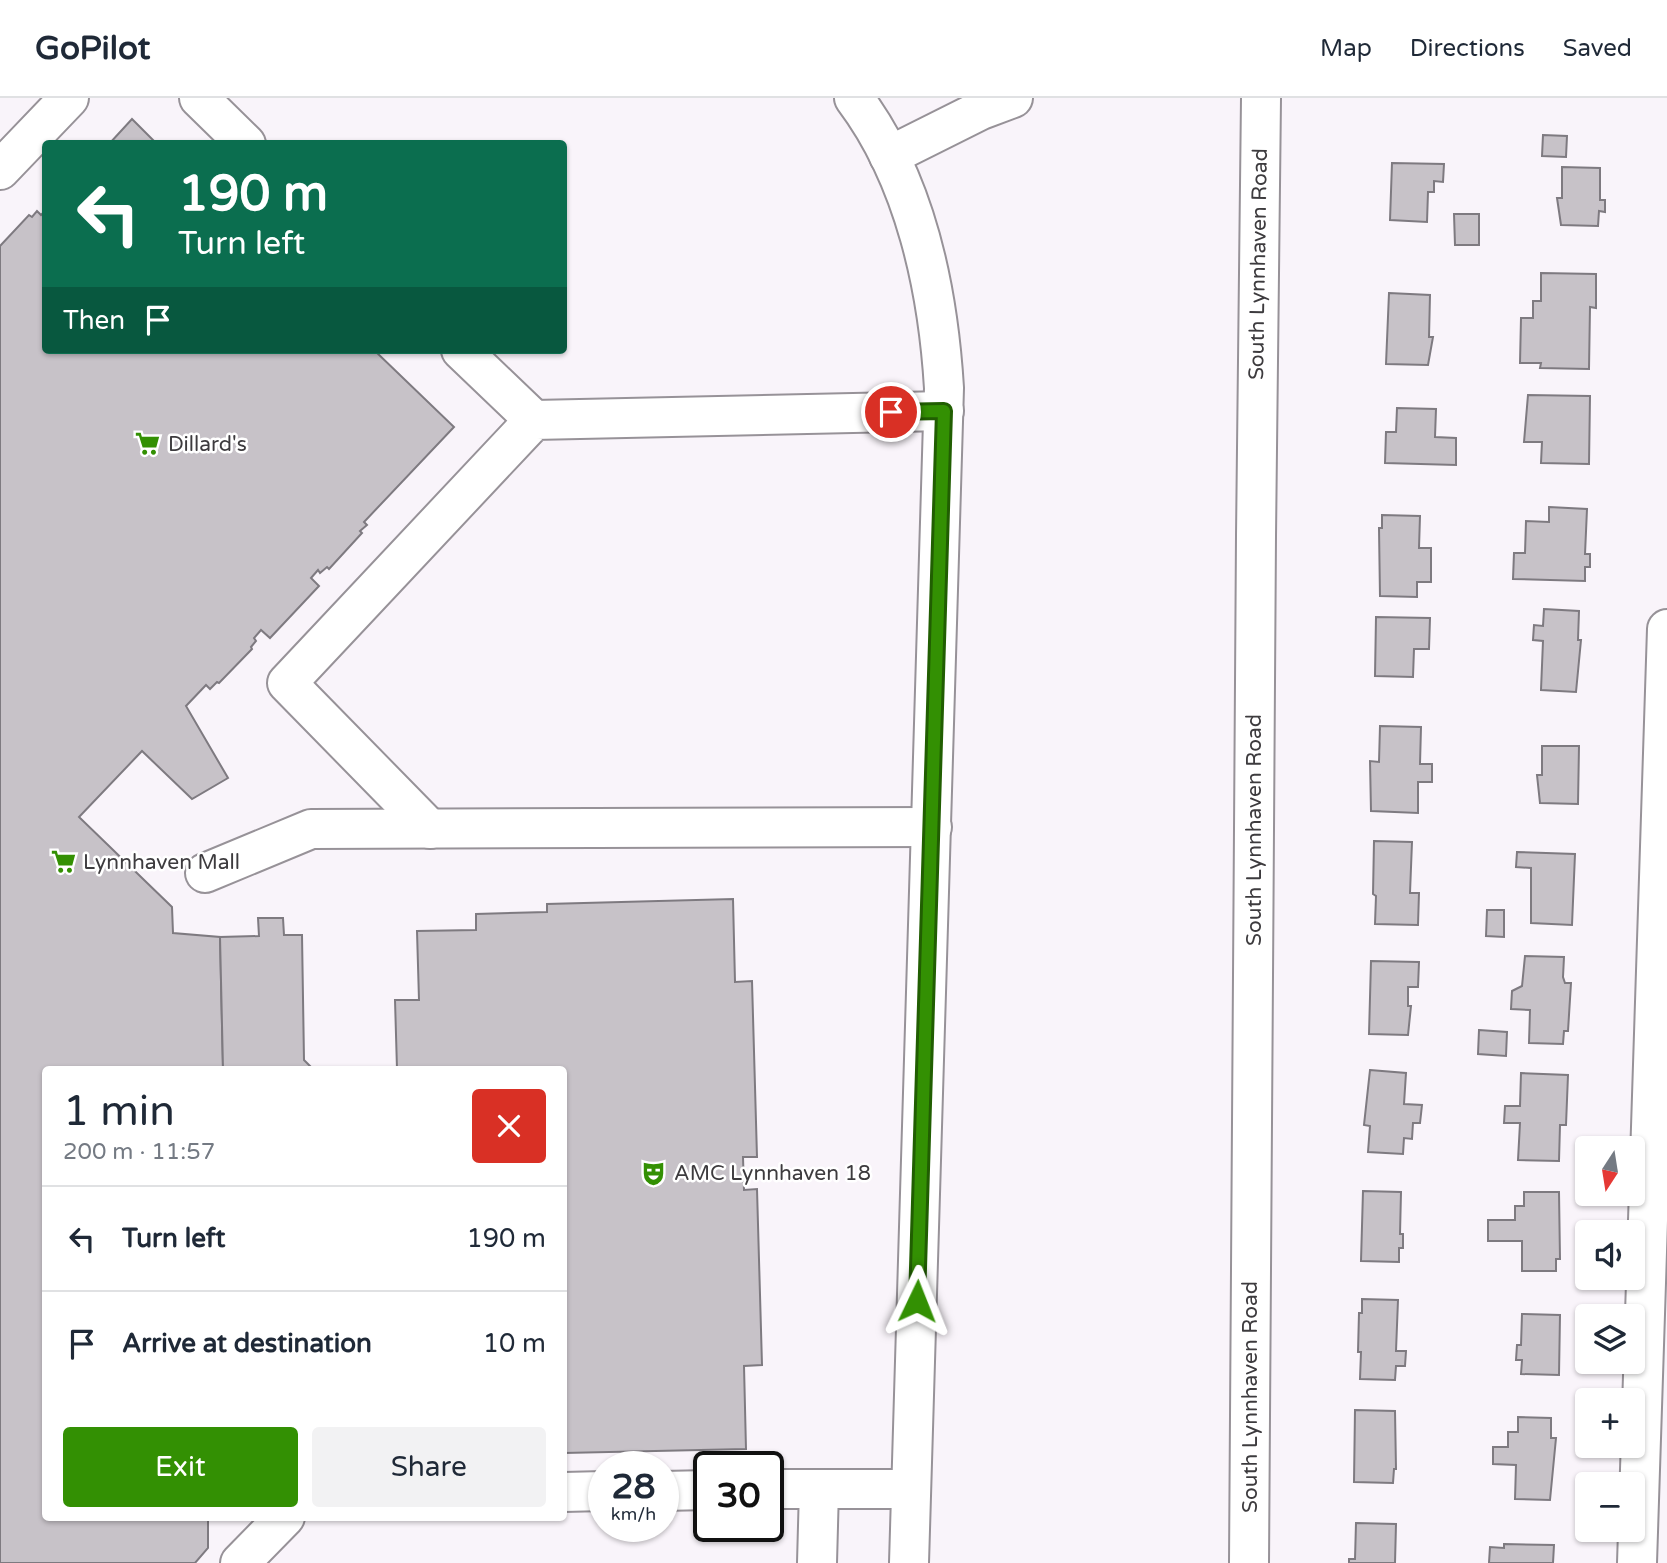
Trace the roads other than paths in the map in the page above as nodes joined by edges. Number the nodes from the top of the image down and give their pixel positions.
1 (69, 98) edge
2 (199, 98) edge
3 (854, 98) edge
4 (1013, 98) edge
5 (1261, 98) edge
6 (242, 140) edge
7 (889, 156) junction
8 (0, 170) edge
9 (465, 354) edge
10 (944, 411) junction
11 (534, 420) junction
12 (1667, 629) edge
13 (1664, 823) edge
14 (932, 827) junction
15 (430, 829) junction
16 (205, 873) dead end
17 (1659, 1187) edge
18 (784, 1489) edge
19 (819, 1489) junction
20 (911, 1489) junction
21 (588, 1491) edge
22 (567, 1492) edge
23 (281, 1521) edge
24 (240, 1563) edge
25 (817, 1563) edge
26 (909, 1563) edge
27 (1250, 1563) edge
28 (1637, 1563) edge

1 - 8 street
2 - 6 street
3 - 7 street
4 - 7 street
5 - 27 street, South Lynnhaven Road
7 - 10 street
9 - 11 street
10 - 11 street
10 - 14 street
11 - 15 street
12 - 13 street
13 - 17 street
14 - 15 street
14 - 20 street
15 - 16 street
17 - 28 street
18 - 19 street
19 - 20 street
19 - 25 street
20 - 26 street
21 - 22 street
23 - 24 street

